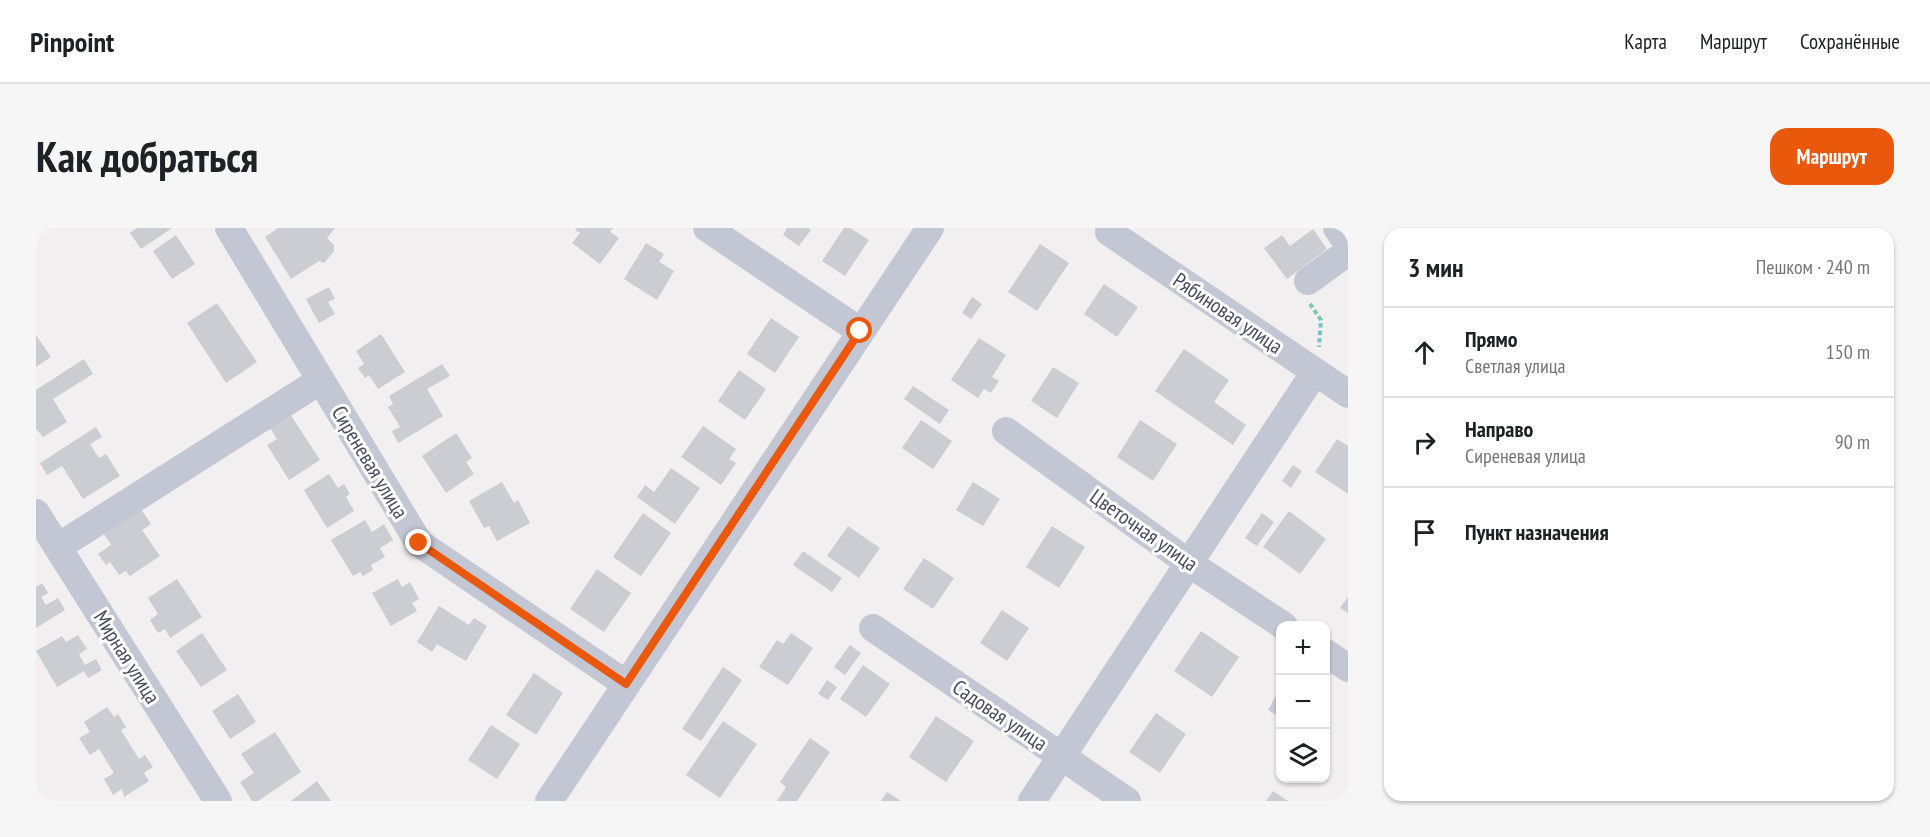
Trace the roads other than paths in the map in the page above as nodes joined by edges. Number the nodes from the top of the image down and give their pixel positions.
1 (229, 228) edge
2 (707, 228) edge
3 (930, 228) edge
4 (1337, 228) edge
5 (1109, 232) dead end
6 (1348, 244) edge
7 (1348, 252) edge
8 (1307, 289) road end
9 (860, 331) junction
10 (1312, 370) junction
11 (321, 380) junction
12 (1348, 394) edge
13 (1006, 432) dead end
14 (36, 513) edge
15 (58, 547) junction
16 (1190, 564) junction
17 (1276, 621) edge
18 (873, 628) dead end
19 (1330, 656) edge
20 (1348, 668) edge
21 (626, 684) junction
22 (1060, 756) junction
23 (218, 801) edge
24 (549, 801) edge
25 (1032, 801) edge
26 (1127, 801) edge

1 - 11 street, Сиреневая улица
2 - 9 street
3 - 9 street
4 - 6 street
5 - 10 street, Рябиновая улица
7 - 8 street
9 - 21 street
10 - 12 street, Рябиновая улица
10 - 16 street
11 - 15 street
11 - 21 street, Сиреневая улица
13 - 16 street, Цветочная улица
14 - 15 street, Мирная улица
15 - 23 street, Мирная улица
16 - 17 street, Цветочная улица
16 - 22 street
18 - 22 street, Садовая улица
19 - 20 street
21 - 24 street
22 - 25 street
22 - 26 street, Садовая улица

